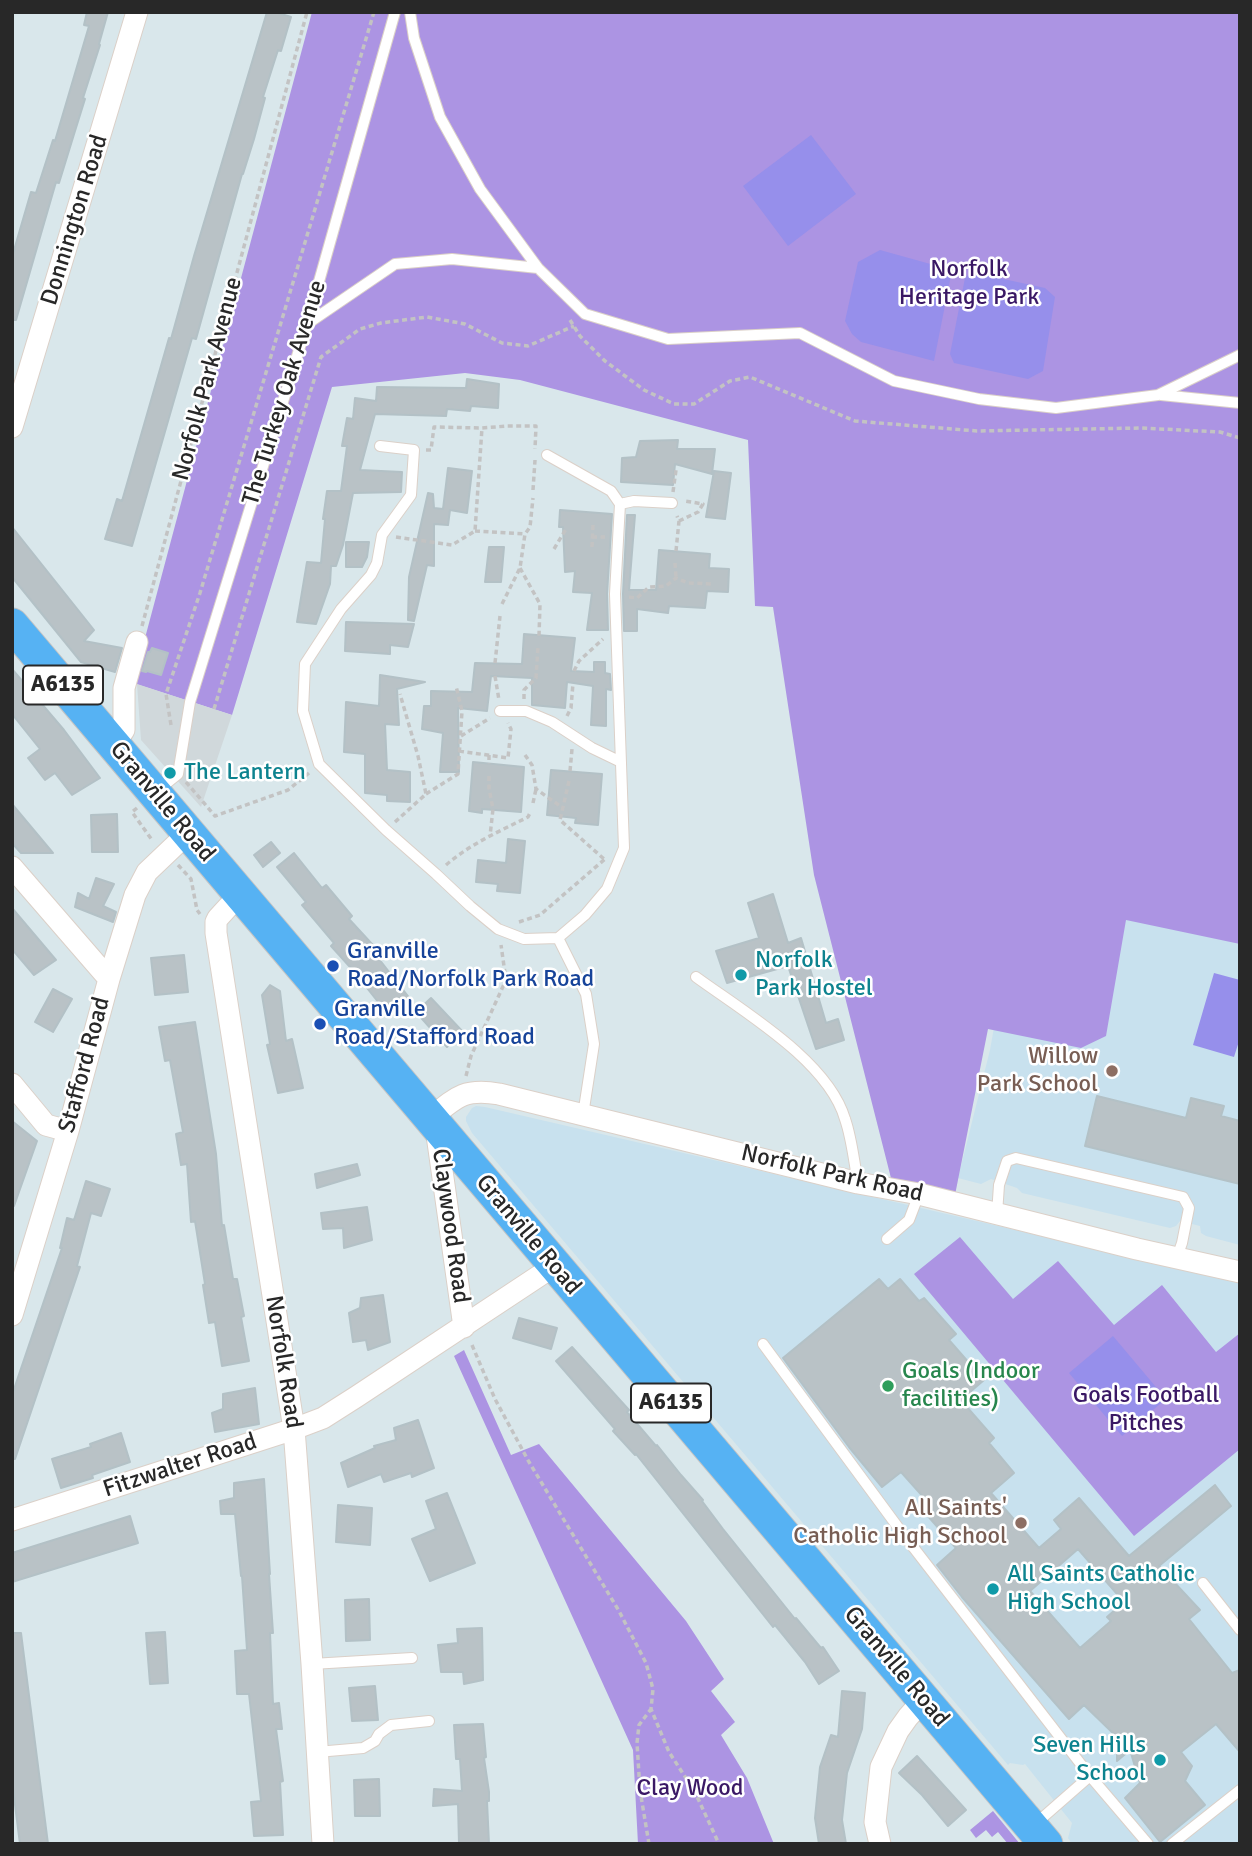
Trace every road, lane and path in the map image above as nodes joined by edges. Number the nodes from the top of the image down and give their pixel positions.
1 (137, 12) edge
2 (307, 12) edge
3 (374, 12) edge
4 (395, 12) edge
5 (410, 12) edge
6 (538, 268) junction
7 (566, 314) dead end
8 (307, 324) junction
9 (574, 326) junction
10 (1240, 355) edge
11 (1158, 395) junction
12 (1240, 403) edge
13 (12, 427) edge
14 (482, 428) junction
15 (1240, 438) edge
16 (380, 446) dead end
17 (414, 450) junction
18 (547, 455) dead end
19 (533, 490) dead end
20 (533, 498) dead end
21 (677, 501) joint
22 (620, 504) junction
23 (679, 521) dead end
24 (593, 525) dead end
25 (566, 529) dead end
26 (475, 531) junction
27 (525, 534) junction
28 (383, 535) junction
29 (592, 547) dead end
30 (554, 550) dead end
31 (676, 563) dead end
32 (520, 568) junction
33 (676, 578) junction
34 (713, 584) dead end
35 (615, 594) junction
36 (502, 604) dead end
37 (500, 616) dead end
38 (12, 625) edge
39 (616, 626) junction
40 (539, 635) dead end
41 (137, 642) joint
42 (538, 647) dead end
43 (495, 663) dead end
44 (574, 671) dead end
45 (495, 676) dead end
46 (573, 683) dead end
47 (456, 686) dead end
48 (166, 694) dead end
49 (400, 694) dead end
50 (214, 709) dead end
51 (526, 710) junction
52 (500, 711) junction
53 (560, 727) junction
54 (511, 729) junction
55 (461, 736) junction
56 (515, 736) dead end
57 (573, 736) junction
58 (114, 745) junction
59 (459, 751) junction
60 (489, 755) junction
61 (525, 755) dead end
62 (621, 762) junction
63 (319, 764) junction
64 (489, 764) dead end
65 (570, 771) dead end
66 (489, 776) dead end
67 (569, 781) dead end
68 (167, 783) junction
69 (536, 789) junction
70 (426, 794) junction
71 (533, 803) dead end
72 (563, 808) junction
73 (530, 813) dead end
74 (386, 830) junction
75 (188, 833) junction
76 (489, 836) junction
77 (12, 867) edge
78 (436, 873) junction
79 (240, 894) junction
80 (498, 929) junction
81 (558, 938) junction
82 (696, 977) dead end
83 (109, 979) junction
84 (12, 1084) edge
85 (462, 1094) junction
86 (583, 1115) junction
87 (433, 1122) junction
88 (68, 1132) junction
89 (858, 1183) junction
90 (919, 1194) junction
91 (997, 1214) junction
92 (887, 1239) dead end
93 (1177, 1257) junction
94 (554, 1266) junction
95 (1240, 1272) edge
96 (16, 1289) edge
97 (12, 1315) edge
98 (464, 1327) junction
99 (763, 1343) dead end
100 (294, 1429) junction
101 (12, 1520) edge
102 (1203, 1583) dead end
103 (1240, 1630) edge
104 (412, 1658) dead end
105 (312, 1664) junction
106 (924, 1699) junction
107 (651, 1709) junction
108 (429, 1721) dead end
109 (317, 1752) junction
110 (1090, 1776) junction
111 (1240, 1790) edge
112 (1039, 1836) edge
113 (323, 1844) edge
114 (649, 1844) edge
115 (719, 1844) edge
116 (880, 1844) edge
117 (1148, 1844) edge
118 (1172, 1844) edge

1 - 13 street, Donnington Road
2 - 41 path, Norfolk Park Avenue
3 - 48 path
4 - 8 lane, The Turkey Oak Avenue
5 - 6 lane
6 - 8 lane
6 - 11 lane
7 - 9 path
8 - 68 lane, The Turkey Oak Avenue
9 - 15 path
9 - 50 path
10 - 11 lane
11 - 12 lane
14 - 17 path
14 - 19 path
14 - 26 path
16 - 17 lane
17 - 28 lane
18 - 22 lane
20 - 27 path
21 - 22 lane
21 - 23 path
22 - 35 lane
24 - 29 path
25 - 30 path
26 - 27 path
26 - 28 path
27 - 32 path
28 - 63 lane
31 - 33 path
32 - 36 path
32 - 40 path
33 - 34 path
33 - 35 path
35 - 39 lane
37 - 43 path
38 - 58 main road, Granville Road / A6135
39 - 44 path
39 - 62 lane
41 - 58 street
42 - 51 path
45 - 52 path
46 - 53 path
47 - 55 path
49 - 70 path
51 - 52 lane
51 - 53 lane
52 - 54 path
52 - 55 path
53 - 57 lane
54 - 56 path
54 - 60 path
55 - 59 path
57 - 62 lane
57 - 65 path
58 - 68 main road, Granville Road / A6135
59 - 60 path
59 - 70 path
60 - 64 path
61 - 69 path
62 - 81 lane
63 - 68 path
63 - 74 lane
66 - 76 path
67 - 72 path
68 - 75 main road, Granville Road / A6135
69 - 71 path
69 - 72 path
70 - 74 path
72 - 80 path
73 - 76 path
74 - 78 lane
75 - 79 main road, Granville Road / A6135
75 - 83 street, Stafford Road
76 - 78 path
77 - 83 street
78 - 80 lane
79 - 87 main road, Granville Road / A6135
79 - 100 street, Norfolk Road
80 - 81 lane
80 - 85 path
81 - 86 lane
82 - 89 lane
83 - 88 street, Stafford Road
84 - 88 street
85 - 86 street, Norfolk Park Road
85 - 87 street
86 - 89 street, Norfolk Park Road
87 - 94 main road, Granville Road / A6135
87 - 98 street, Claywood Road
88 - 96 street, Stafford Road
89 - 90 street, Norfolk Park Road
90 - 91 street, Norfolk Park Road
90 - 92 lane
91 - 93 street, Norfolk Park Road
91 - 93 lane
93 - 95 street, Norfolk Park Road
94 - 98 street, Fitzwalter Road
94 - 106 main road, Granville Road / A6135
96 - 97 street, Stafford Road
98 - 100 street, Fitzwalter Road
98 - 107 path
99 - 110 lane
100 - 101 street, Fitzwalter Road
100 - 105 street, Norfolk Road
102 - 103 lane
104 - 105 lane
105 - 109 street, Norfolk Road
106 - 112 main road, Granville Road / A6135
106 - 116 street
107 - 114 path
107 - 115 path
108 - 109 lane
109 - 113 street, Norfolk Road
110 - 112 lane
110 - 117 lane
111 - 118 lane

